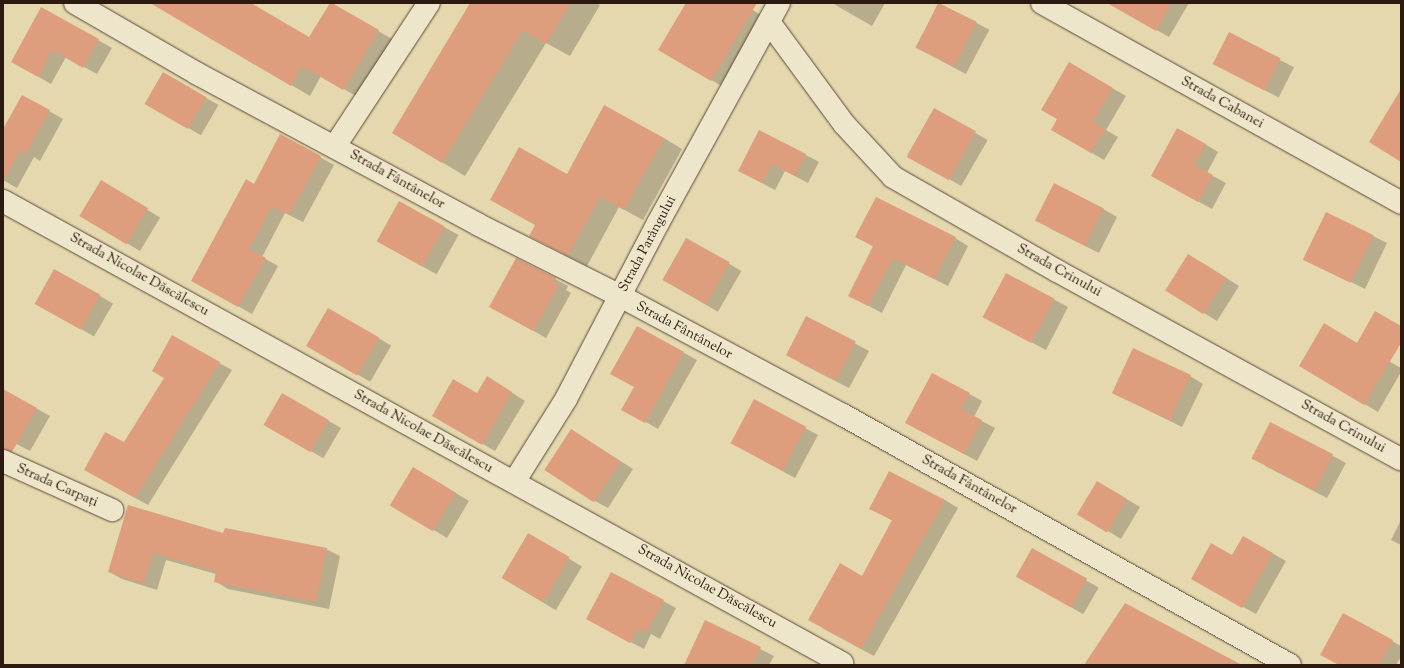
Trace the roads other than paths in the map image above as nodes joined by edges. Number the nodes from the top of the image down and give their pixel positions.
1 (75, 3) edge
2 (429, 3) edge
3 (779, 3) edge
4 (1042, 3) edge
5 (769, 22) junction
6 (335, 146) junction
7 (3, 201) edge
8 (1401, 203) edge
9 (620, 296) junction
10 (1401, 459) edge
11 (3, 461) edge
12 (514, 482) junction
13 (112, 510) dead end
14 (842, 663) dead end
15 (1290, 665) edge

1 - 6 street, Strada Fântânelor
2 - 6 street
3 - 5 street, Strada Parângului
4 - 8 street, Strada Cabanei
5 - 9 street, Strada Parângului
5 - 10 street, Strada Crinului
6 - 9 street, Strada Fântânelor
7 - 12 street, Strada Nicolae Dăscălescu
9 - 12 street, Strada Parângului
9 - 15 street, Strada Fântânelor
11 - 13 street, Strada Carpați
12 - 14 street, Strada Nicolae Dăscălescu

